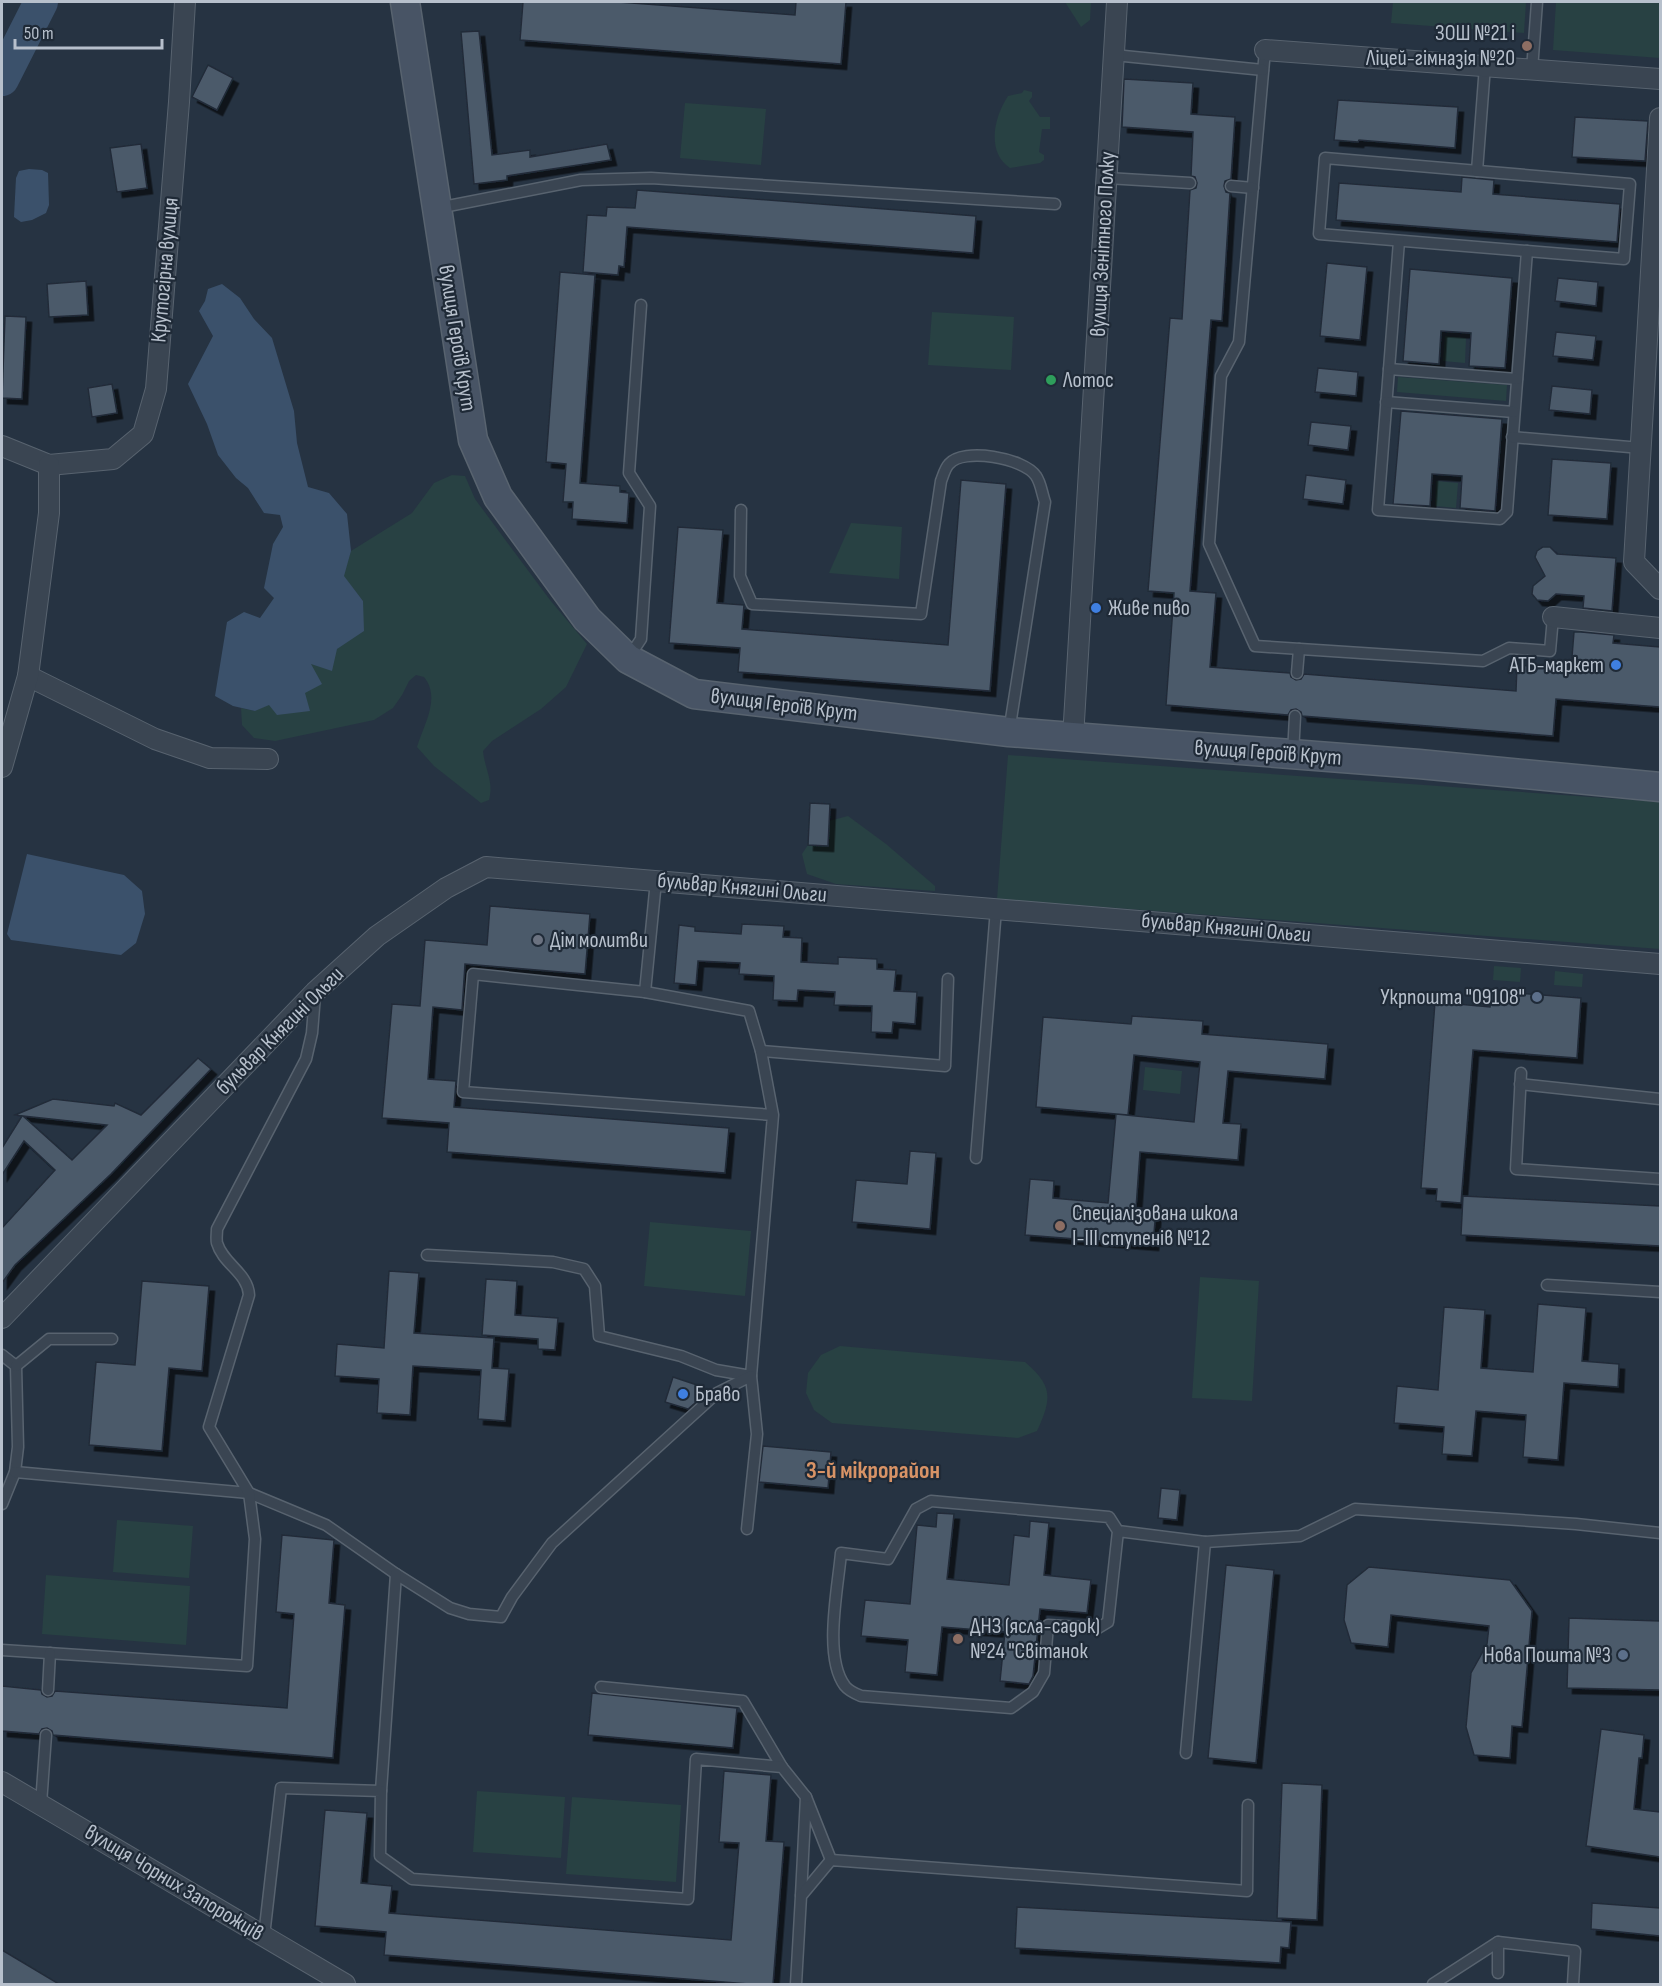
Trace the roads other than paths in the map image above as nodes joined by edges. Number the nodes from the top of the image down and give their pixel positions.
1 (185, 2) edge
2 (405, 2) edge
3 (1117, 2) edge
4 (1537, 2) edge
5 (1114, 55) junction
6 (1264, 60) junction
7 (1485, 66) junction
8 (1532, 70) junction
9 (1660, 79) edge
10 (1660, 118) edge
11 (1477, 171) junction
12 (1107, 178) junction
13 (1659, 178) edge
14 (1190, 183) dead end
15 (1231, 186) dead end
16 (1253, 188) junction
17 (1055, 204) dead end
18 (436, 209) junction
19 (1399, 241) junction
20 (1527, 252) junction
21 (641, 305) dead end
22 (1389, 369) junction
23 (1517, 379) junction
24 (1386, 402) junction
25 (1514, 412) junction
26 (1512, 436) junction
27 (2, 446) edge
28 (1641, 448) junction
29 (48, 465) junction
30 (741, 510) dead end
31 (1660, 590) edge
32 (1553, 617) joint
33 (1660, 628) edge
34 (1299, 649) junction
35 (628, 659) junction
36 (1298, 674) dead end
37 (28, 676) junction
38 (1295, 716) dead end
39 (1009, 732) junction
40 (1073, 738) junction
41 (1293, 755) junction
42 (268, 759) dead end
43 (2, 767) edge
44 (1660, 787) edge
45 (656, 881) junction
46 (996, 909) junction
47 (1660, 964) edge
48 (948, 980) dead end
49 (315, 992) junction
50 (645, 993) junction
51 (761, 1051) junction
52 (1660, 1099) edge
53 (773, 1115) junction
54 (976, 1158) dead end
55 (1660, 1179) edge
56 (427, 1255) dead end
57 (1547, 1285) dead end
58 (1660, 1292) edge
59 (2, 1318) edge
60 (112, 1339) dead end
61 (2, 1355) edge
62 (16, 1366) junction
63 (751, 1376) junction
64 (15, 1472) junction
65 (249, 1493) junction
66 (2, 1503) edge
67 (747, 1529) dead end
68 (1118, 1531) junction
69 (1660, 1533) edge
70 (1205, 1542) junction
71 (396, 1574) junction
72 (2, 1650) edge
73 (50, 1653) junction
74 (601, 1687) dead end
75 (48, 1690) dead end
76 (46, 1735) dead end
77 (1186, 1753) dead end
78 (782, 1767) junction
79 (2, 1782) edge
80 (381, 1791) junction
81 (806, 1797) junction
82 (41, 1804) junction
83 (1248, 1804) dead end
84 (831, 1860) junction
85 (801, 1896) junction
86 (264, 1936) junction
87 (1498, 1942) junction
88 (1498, 1973) dead end
89 (345, 1984) edge
90 (796, 1984) edge
91 (1433, 1984) edge
92 (1573, 1984) edge

1 - 29 street, Крутогірна вулиця
2 - 18 street, вулиця Героїв Крут
3 - 5 street, вулиця Зенітного Полку
4 - 8 lane
5 - 6 lane
5 - 12 street, вулиця Зенітного Полку
6 - 7 street
6 - 16 lane
7 - 8 street
7 - 11 lane
8 - 9 street
10 - 13 street
11 - 19 lane
11 - 20 lane
12 - 14 lane
12 - 40 street, вулиця Зенітного Полку
13 - 28 street
15 - 16 lane
16 - 34 lane
17 - 18 lane
18 - 35 street, вулиця Героїв Крут
19 - 20 lane
19 - 22 lane
20 - 23 lane
21 - 35 lane
22 - 23 lane
22 - 24 lane
23 - 25 lane
24 - 25 lane
24 - 26 lane
25 - 26 lane
26 - 28 lane
27 - 29 street
28 - 31 street
29 - 37 street
30 - 39 lane
32 - 33 street
32 - 34 lane
34 - 36 lane
35 - 39 street, вулиця Героїв Крут
37 - 42 street
37 - 43 street
38 - 41 lane
39 - 40 street, вулиця Героїв Крут
40 - 41 street, вулиця Героїв Крут
41 - 44 street, вулиця Героїв Крут
45 - 46 street, бульвар Княгині Ольги
45 - 49 street, бульвар Княгині Ольги
45 - 50 lane
46 - 47 street, бульвар Княгині Ольги
46 - 54 lane
48 - 51 lane
49 - 59 street, бульвар Княгині Ольги
49 - 65 lane
50 - 51 lane
50 - 53 lane
51 - 53 lane
52 - 55 lane
53 - 63 lane
56 - 63 lane
57 - 58 lane
60 - 62 lane
61 - 62 lane
62 - 64 lane
63 - 67 lane
63 - 71 lane
64 - 65 lane
64 - 66 lane
65 - 71 lane
65 - 73 lane
68 - 68 lane
68 - 70 lane
69 - 70 lane
70 - 77 lane
71 - 80 lane
72 - 73 lane
73 - 75 lane
74 - 78 lane
76 - 82 lane
78 - 80 lane
78 - 81 lane
79 - 82 street, вулиця Чорних Запорожців
80 - 86 lane
81 - 84 lane
81 - 85 lane
82 - 86 street, вулиця Чорних Запорожців
83 - 84 lane
84 - 85 lane
85 - 90 lane
86 - 89 street, вулиця Чорних Запорожців
87 - 88 lane
87 - 91 lane
87 - 92 lane

